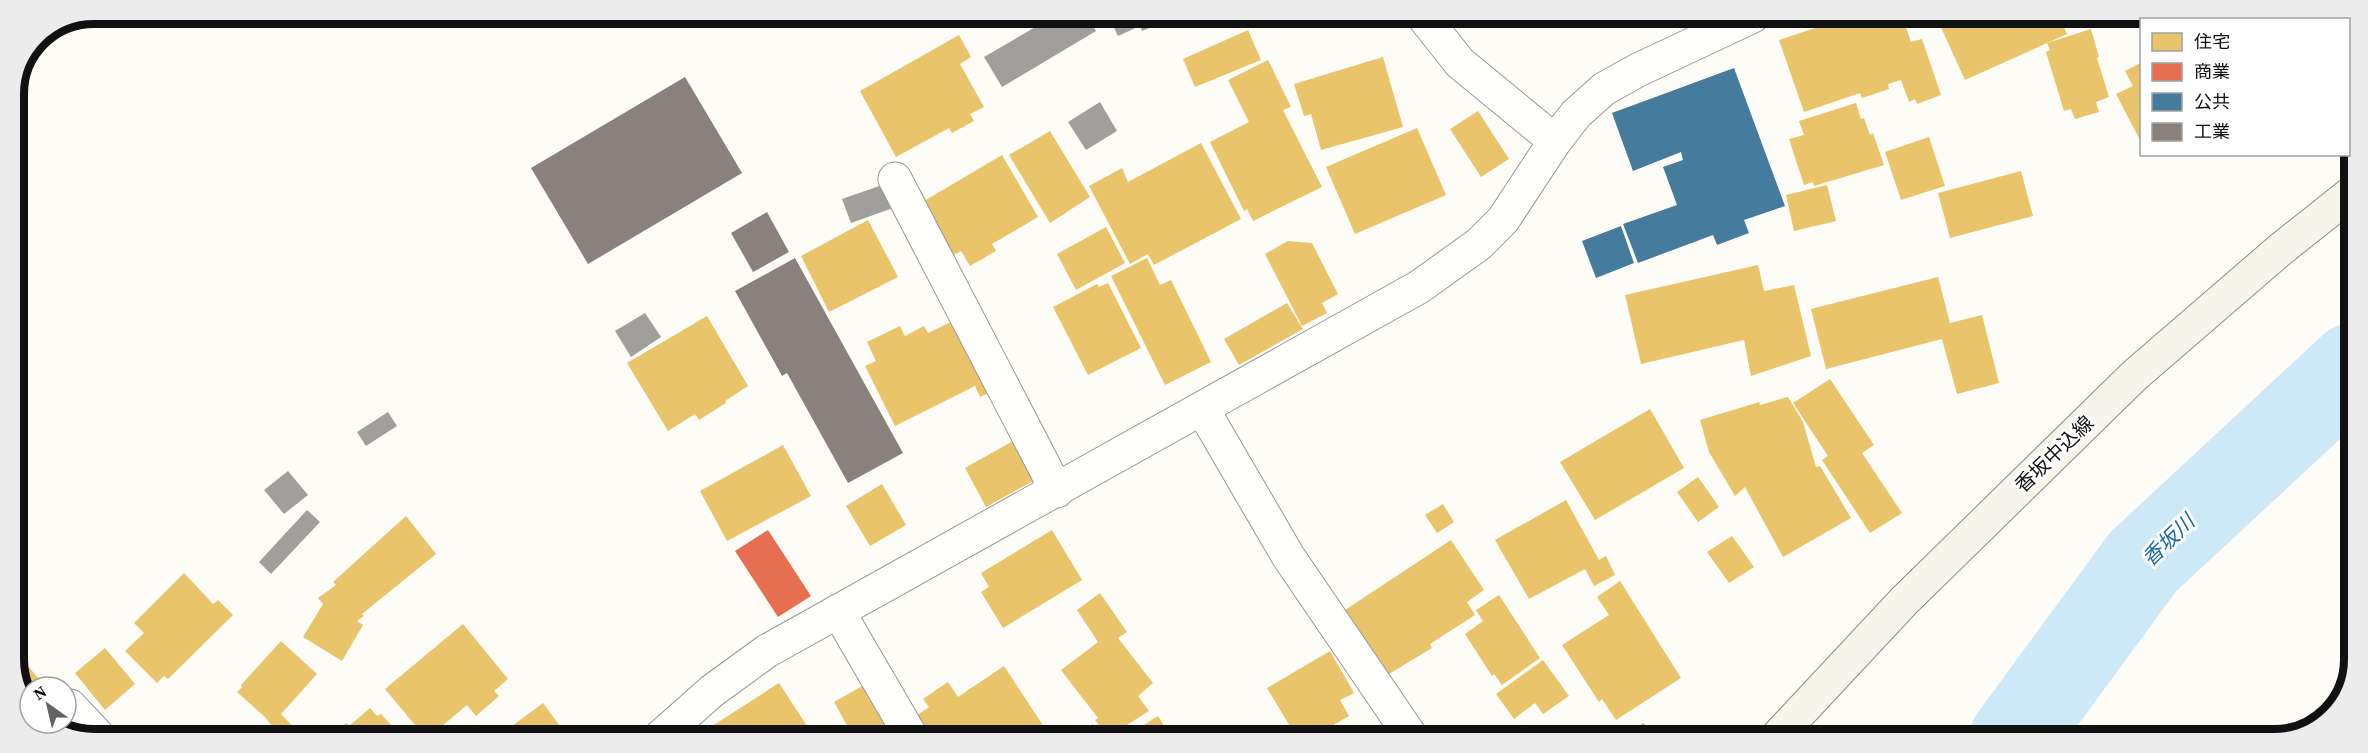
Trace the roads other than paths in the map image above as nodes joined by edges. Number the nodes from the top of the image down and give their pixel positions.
1 (1429, 24) edge
2 (1729, 24) edge
3 (1556, 141) junction
4 (895, 179) dead end
5 (2344, 199) edge
6 (1203, 410) junction
7 (1057, 491) junction
8 (838, 611) junction
9 (78, 715) edge
10 (91, 729) edge
11 (673, 729) edge
12 (907, 729) edge
13 (1406, 729) edge
14 (1784, 729) edge

1 - 3 street
2 - 3 street
3 - 6 street
4 - 7 street
5 - 14 main road, 香坂中込線
6 - 7 street
6 - 13 street
7 - 8 street
8 - 11 street
8 - 12 street
9 - 10 street

